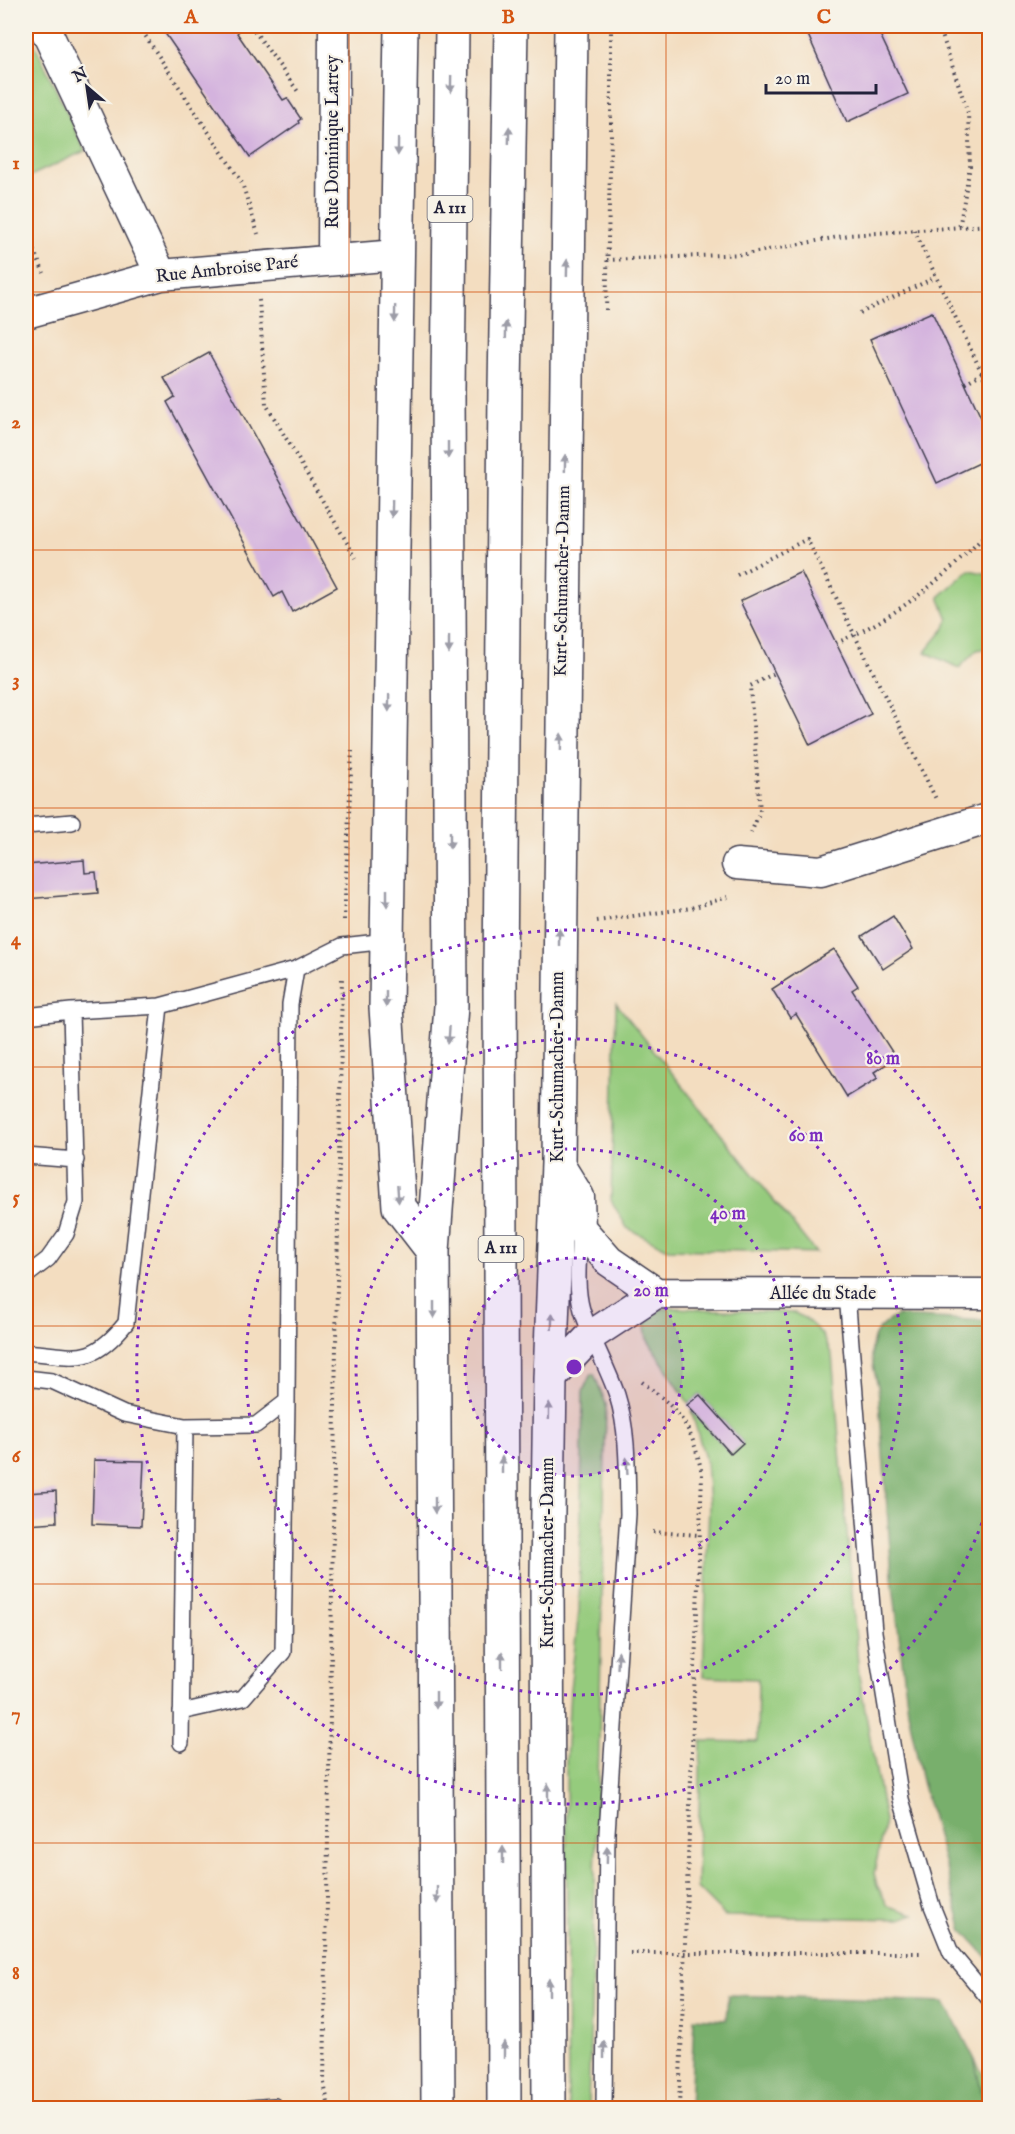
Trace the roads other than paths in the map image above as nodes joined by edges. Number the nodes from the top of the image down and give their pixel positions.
1 (44, 26) edge
2 (334, 26) edge
3 (401, 26) edge
4 (452, 26) edge
5 (512, 26) edge
6 (571, 26) edge
7 (396, 255) junction
8 (333, 259) junction
9 (160, 274) junction
10 (26, 313) edge
11 (990, 818) edge
12 (72, 822) dead end
13 (26, 826) edge
14 (737, 864) road end
15 (387, 941) junction
16 (296, 969) junction
17 (160, 1006) junction
18 (71, 1011) junction
19 (26, 1016) edge
20 (26, 1156) edge
21 (76, 1160) junction
22 (558, 1163) junction
23 (580, 1228) junction
24 (433, 1251) junction
25 (26, 1276) edge
26 (656, 1293) junction
27 (847, 1294) junction
28 (990, 1294) edge
29 (592, 1335) junction
30 (26, 1352) edge
31 (26, 1378) edge
32 (550, 1379) junction
33 (286, 1401) junction
34 (185, 1426) junction
35 (181, 1712) junction
36 (181, 1743) dead end
37 (990, 2000) edge
38 (250, 2109) edge
39 (274, 2109) edge
40 (438, 2109) edge
41 (504, 2109) edge
42 (549, 2109) edge
43 (604, 2109) edge

1 - 9 street
2 - 8 street, Rue Dominique Larrey
3 -> 7 main road
4 -> 24 main road, A 111
41 -> 5 main road, A 111
22 -> 6 main road, Kurt-Schumacher-Damm
7 - 8 street, Rue Ambroise Paré
7 -> 15 main road
8 - 9 street, Rue Ambroise Paré
9 - 10 street, Rue Ambroise Paré
11 - 14 street
12 - 13 lane
15 - 16 lane
15 -> 24 main road
16 - 17 lane
16 - 33 lane
17 - 18 lane
17 - 30 lane
18 - 19 lane
18 - 21 lane
20 - 21 lane
21 - 25 lane
22 - 23 street
32 -> 22 main road, Kurt-Schumacher-Damm
23 - 26 street
23 - 29 lane
24 -> 40 main road, A 111
26 - 27 street, Allée du Stade
26 - 29 street
27 - 28 street, Allée du Stade
27 - 37 lane
29 - 32 street
43 -> 29 lane
31 - 34 lane
42 -> 32 main road, Kurt-Schumacher-Damm
33 - 34 lane
33 - 35 lane
34 - 35 lane
35 - 36 lane
38 - 39 lane

